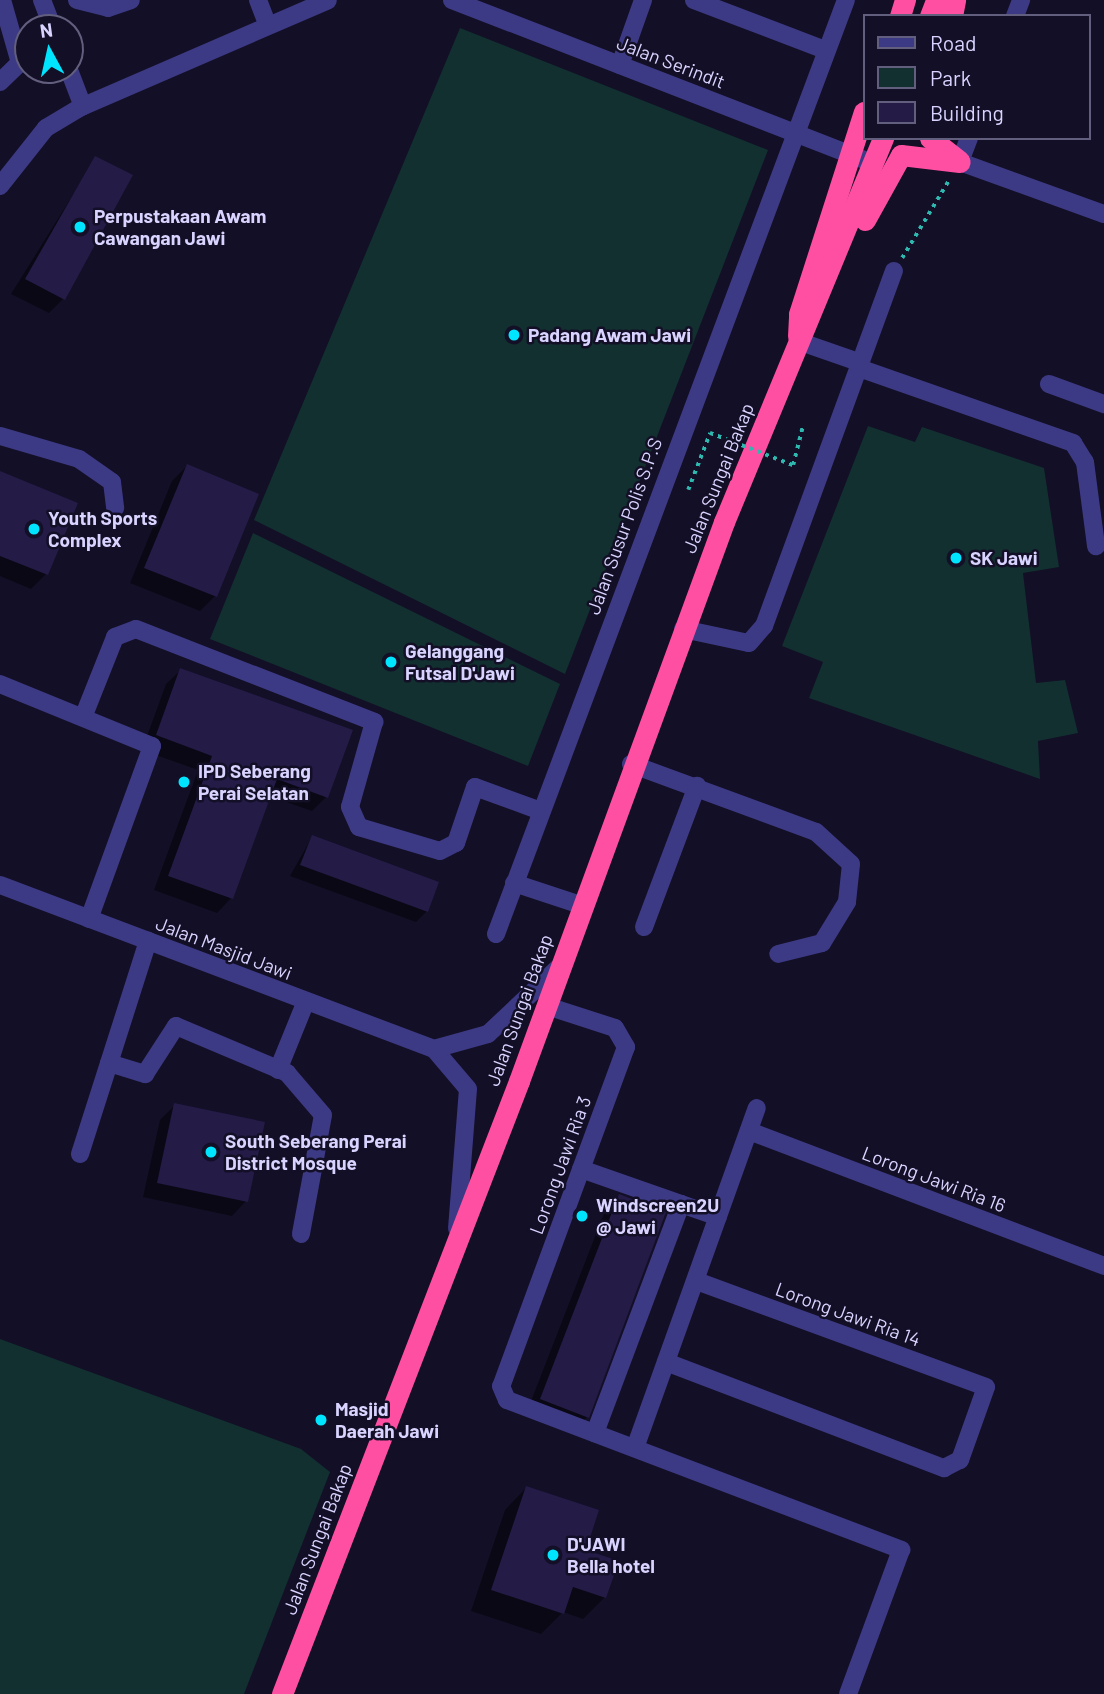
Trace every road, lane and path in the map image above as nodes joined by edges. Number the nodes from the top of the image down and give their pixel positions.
1 (2, 0) edge
2 (78, 0) edge
3 (131, 0) edge
4 (258, 0) edge
5 (328, 0) edge
6 (452, 0) edge
7 (643, 0) edge
8 (694, 0) edge
9 (846, 0) edge
10 (267, 24) junction
11 (825, 50) junction
12 (620, 65) junction
13 (0, 82) edge
14 (74, 84) edge
15 (83, 106) junction
16 (862, 118) edge
17 (792, 132) junction
18 (882, 140) edge
19 (932, 140) edge
20 (968, 140) edge
21 (849, 154) junction
22 (960, 162) junction
23 (874, 164) junction
24 (0, 187) edge
25 (1104, 214) edge
26 (833, 270) junction
27 (894, 271) joint
28 (798, 341) junction
29 (860, 365) junction
30 (1049, 384) dead end
31 (1104, 404) edge
32 (802, 428) dead end
33 (0, 436) edge
34 (688, 490) dead end
35 (115, 508) dead end
36 (1096, 546) dead end
37 (683, 629) junction
38 (0, 684) edge
39 (84, 715) junction
40 (631, 764) junction
41 (697, 786) junction
42 (541, 811) junction
43 (514, 883) junction
44 (0, 885) edge
45 (581, 905) junction
46 (89, 919) junction
47 (644, 926) dead end
48 (496, 934) dead end
49 (148, 941) junction
50 (778, 954) dead end
51 (558, 968) junction
52 (306, 1001) junction
53 (547, 1006) junction
54 (434, 1049) junction
55 (109, 1063) junction
56 (278, 1070) junction
57 (757, 1108) dead end
58 (749, 1131) junction
59 (80, 1154) dead end
60 (581, 1169) junction
61 (681, 1204) junction
62 (718, 1217) junction
63 (457, 1230) junction
64 (301, 1234) dead end
65 (1104, 1266) edge
66 (695, 1281) junction
67 (666, 1362) junction
68 (595, 1433) junction
69 (635, 1448) junction
70 (282, 1694) edge
71 (848, 1694) edge

1 - 13 street
2 - 3 street
4 - 10 street
5 - 10 street
6 - 12 street, Jalan Serindit
7 - 12 street
8 - 11 street
9 - 11 street, Jalan Susur Polis S.P.S
10 - 15 street
11 - 17 street, Jalan Susur Polis S.P.S
12 - 17 street, Jalan Serindit
14 - 15 street
15 - 24 street
16 - 21 highway, Jalan Sungai Bakap
17 - 21 street, Jalan Serindit
17 - 42 street, Jalan Susur Polis S.P.S
18 - 23 highway, Jalan Sungai Bakap
19 - 22 highway
20 - 22 street
21 - 23 street, Jalan Serindit
21 - 28 highway, Jalan Sungai Bakap
22 - 25 street
22 - 26 highway
22 - 27 path
23 - 26 highway, Jalan Sungai Bakap
26 - 28 highway, Jalan Sungai Bakap
27 - 29 street
28 - 29 street
28 - 37 highway, Jalan Sungai Bakap
29 - 36 street
29 - 37 street
30 - 31 street
32 - 34 path, bridge
33 - 35 street
37 - 40 highway, Jalan Sungai Bakap
38 - 39 street
39 - 42 street
39 - 46 street
40 - 41 street
40 - 45 highway, Jalan Sungai Bakap
41 - 47 street
41 - 50 street
42 - 43 street, Jalan Susur Polis S.P.S
43 - 45 street
43 - 48 street, Jalan Susur Polis S.P.S
44 - 46 street, Jalan Masjid Jawi
45 - 51 highway, Jalan Sungai Bakap
46 - 49 street, Jalan Masjid Jawi
49 - 52 street, Jalan Masjid Jawi
49 - 55 street
51 - 53 highway, Jalan Sungai Bakap
51 - 54 street
52 - 54 street, Jalan Masjid Jawi
52 - 56 street
53 - 60 street, Lorong Jawi Ria 3
53 - 63 highway, Jalan Sungai Bakap
54 - 63 street, Jalan Masjid Jawi
55 - 56 street
55 - 59 street
56 - 64 street
57 - 58 street
58 - 62 street
58 - 65 street, Lorong Jawi Ria 16
60 - 61 street
60 - 68 street, Lorong Jawi Ria 3
61 - 62 street
61 - 68 street
62 - 66 street
63 - 70 highway, Jalan Sungai Bakap
66 - 67 street
66 - 67 street, Lorong Jawi Ria 14
67 - 69 street
68 - 69 street
69 - 71 street

